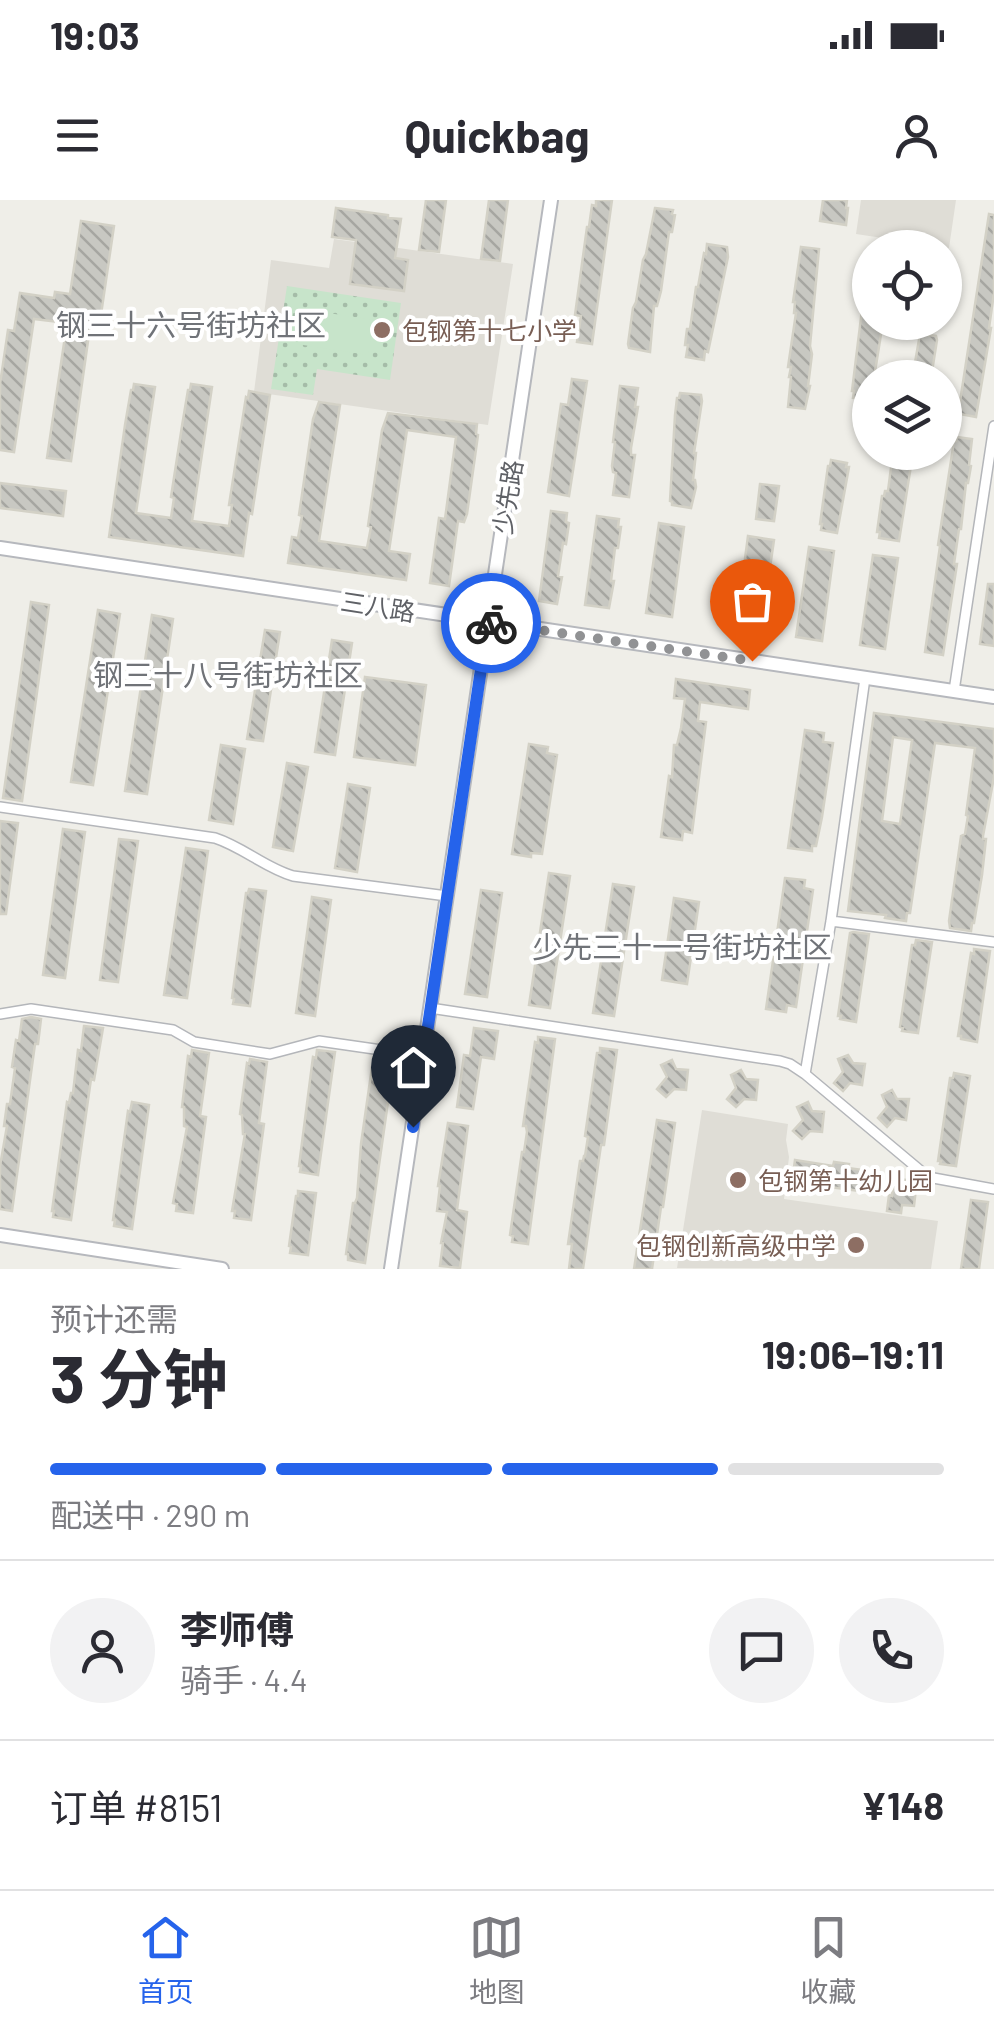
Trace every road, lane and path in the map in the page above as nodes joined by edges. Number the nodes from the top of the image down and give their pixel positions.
1 (551, 200) edge
2 (994, 426) edge
3 (0, 548) edge
4 (488, 622) junction
5 (864, 678) junction
6 (954, 691) junction
7 (994, 697) edge
8 (0, 807) edge
9 (447, 896) junction
10 (831, 920) junction
11 (994, 942) edge
12 (430, 1008) junction
13 (0, 1014) edge
14 (423, 1056) junction
15 (805, 1074) junction
16 (994, 1189) edge
17 (0, 1236) edge
18 (222, 1269) edge
19 (392, 1269) edge

1 - 4 main road, 少先路
2 - 6 street
3 - 4 main road, 三八路
4 - 5 main road, 三八路
4 - 9 main road, 少先路
5 - 6 main road, 三八路
5 - 10 street
6 - 7 main road, 三八路
8 - 9 street
9 - 12 main road, 少先路
10 - 11 street
10 - 15 street
12 - 14 main road, 少先路
12 - 15 street
13 - 14 street
14 - 19 main road, 少先路
15 - 16 street
17 - 18 main road

